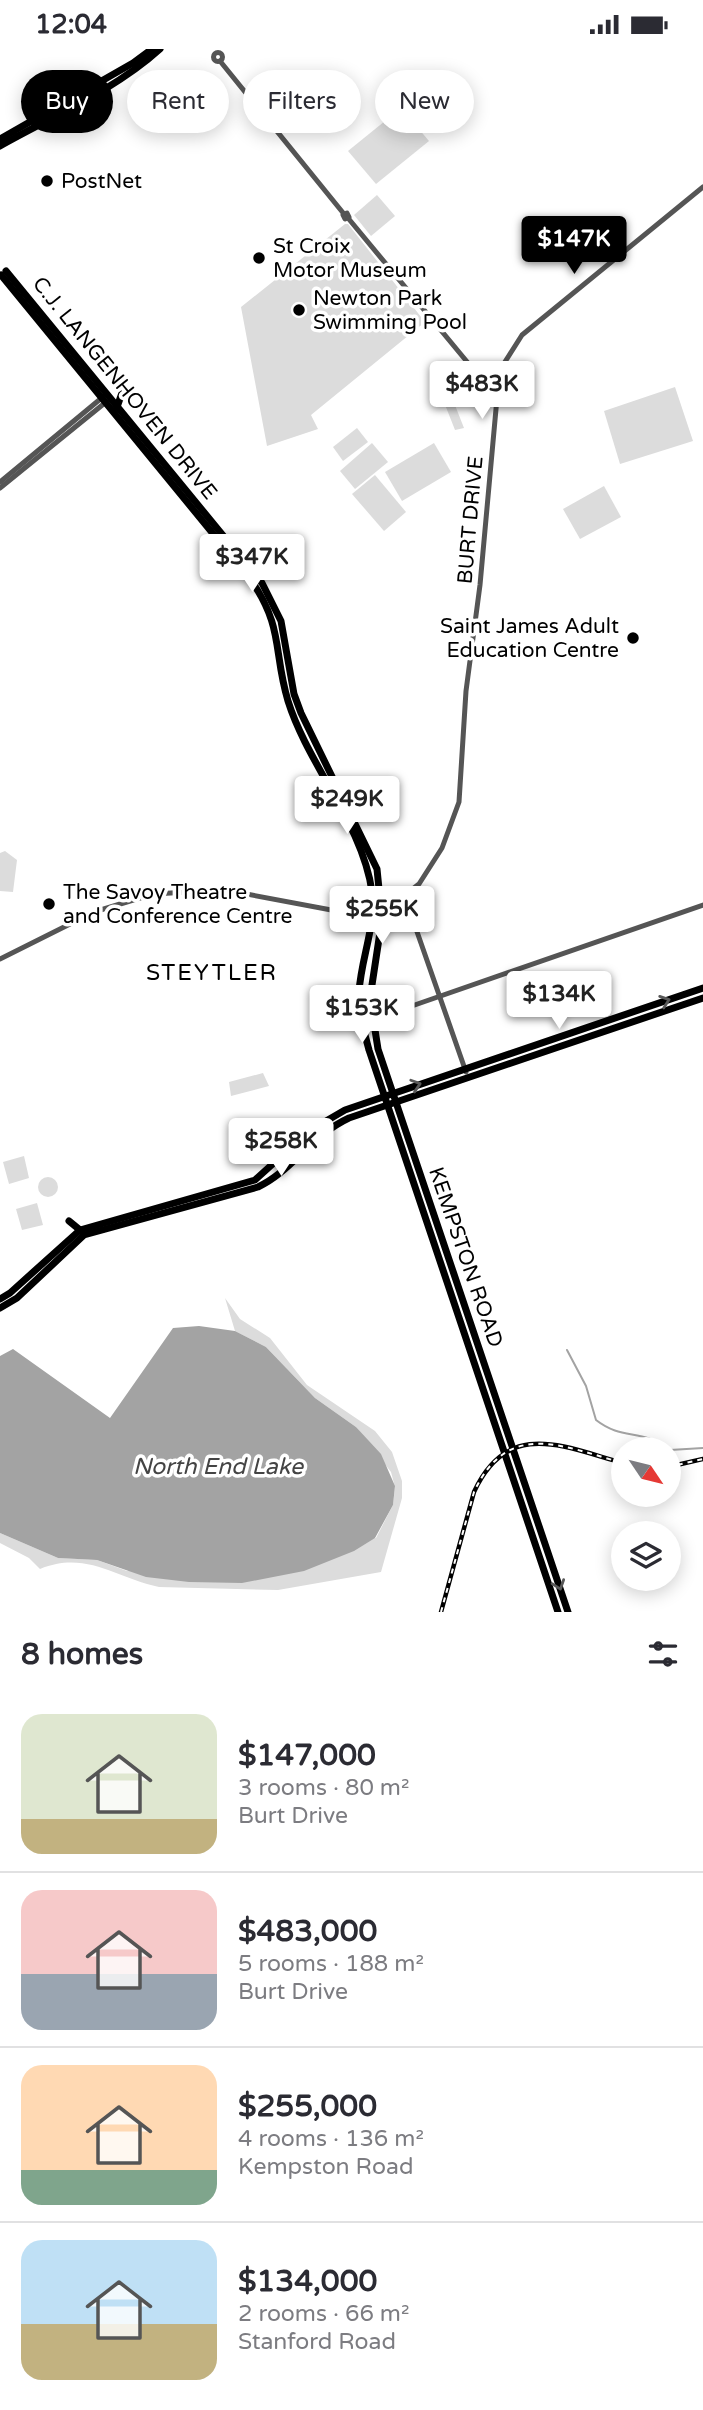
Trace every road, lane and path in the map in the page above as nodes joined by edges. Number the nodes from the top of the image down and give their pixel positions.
1 (152, 49) edge
2 (160, 49) edge
3 (212, 52) edge
4 (0, 139) edge
5 (0, 146) edge
6 (703, 187) edge
7 (3, 273) edge
8 (122, 393) dead end
9 (105, 398) junction
10 (497, 398) junction
11 (117, 407) junction
12 (0, 482) edge
13 (0, 488) edge
14 (378, 874) junction
15 (419, 884) junction
16 (402, 900) junction
17 (703, 905) edge
18 (383, 907) junction
19 (373, 908) junction
20 (360, 910) junction
21 (372, 921) junction
22 (380, 934) junction
23 (0, 957) edge
24 (703, 988) edge
25 (439, 995) junction
26 (703, 998) edge
27 (370, 1017) junction
28 (361, 1019) junction
29 (466, 1073) junction
30 (381, 1087) junction
31 (388, 1094) junction
32 (391, 1103) junction
33 (357, 1105) junction
34 (151, 1212) junction
35 (69, 1221) dead end
36 (80, 1230) junction
37 (0, 1299) edge
38 (0, 1308) edge
39 (512, 1459) junction
40 (558, 1612) edge
41 (568, 1612) edge

1 - 4 main road
2 - 5 main road
3 - 10 street
6 - 10 street, BURT DRIVE
7 - 9 main road, C.J. LANGENHOVEN DRIVE
8 - 11 main road
9 - 11 main road, C.J. LANGENHOVEN DRIVE
9 - 12 street
9 - 13 street
9 - 19 main road, C.J. LANGENHOVEN DRIVE
10 - 15 street, BURT DRIVE
11 - 14 main road, C.J. LANGENHOVEN DRIVE
14 - 16 main road
14 - 18 main road, C.J. LANGENHOVEN DRIVE
15 - 16 street, BURT DRIVE
15 - 25 street
16 - 18 street, BURT DRIVE
16 - 22 main road
17 - 25 street
18 - 19 street, BURT DRIVE
18 - 22 main road, KEMPSTON ROAD
19 - 20 street, BURT DRIVE
19 - 21 main road, KEMPSTON ROAD
20 - 21 main road
20 - 23 street, BURT DRIVE
21 - 28 main road, KEMPSTON ROAD
22 - 27 main road, KEMPSTON ROAD
29 -> 24 main road
25 - 27 street
25 - 29 street
26 - 29 main road
27 - 28 street
27 - 31 main road, KEMPSTON ROAD
28 - 30 main road, KEMPSTON ROAD
31 -> 29 main road
29 - 32 main road
30 - 31 main road, KEMPSTON ROAD
30 - 33 main road
31 - 32 main road, KEMPSTON ROAD
31 - 33 main road
32 - 34 main road
32 - 39 main road, KEMPSTON ROAD
33 - 34 main road
34 - 36 main road
34 - 38 main road
35 - 36 main road
36 - 37 main road
39 - 40 main road, KEMPSTON ROAD
39 -> 41 main road, KEMPSTON ROAD

